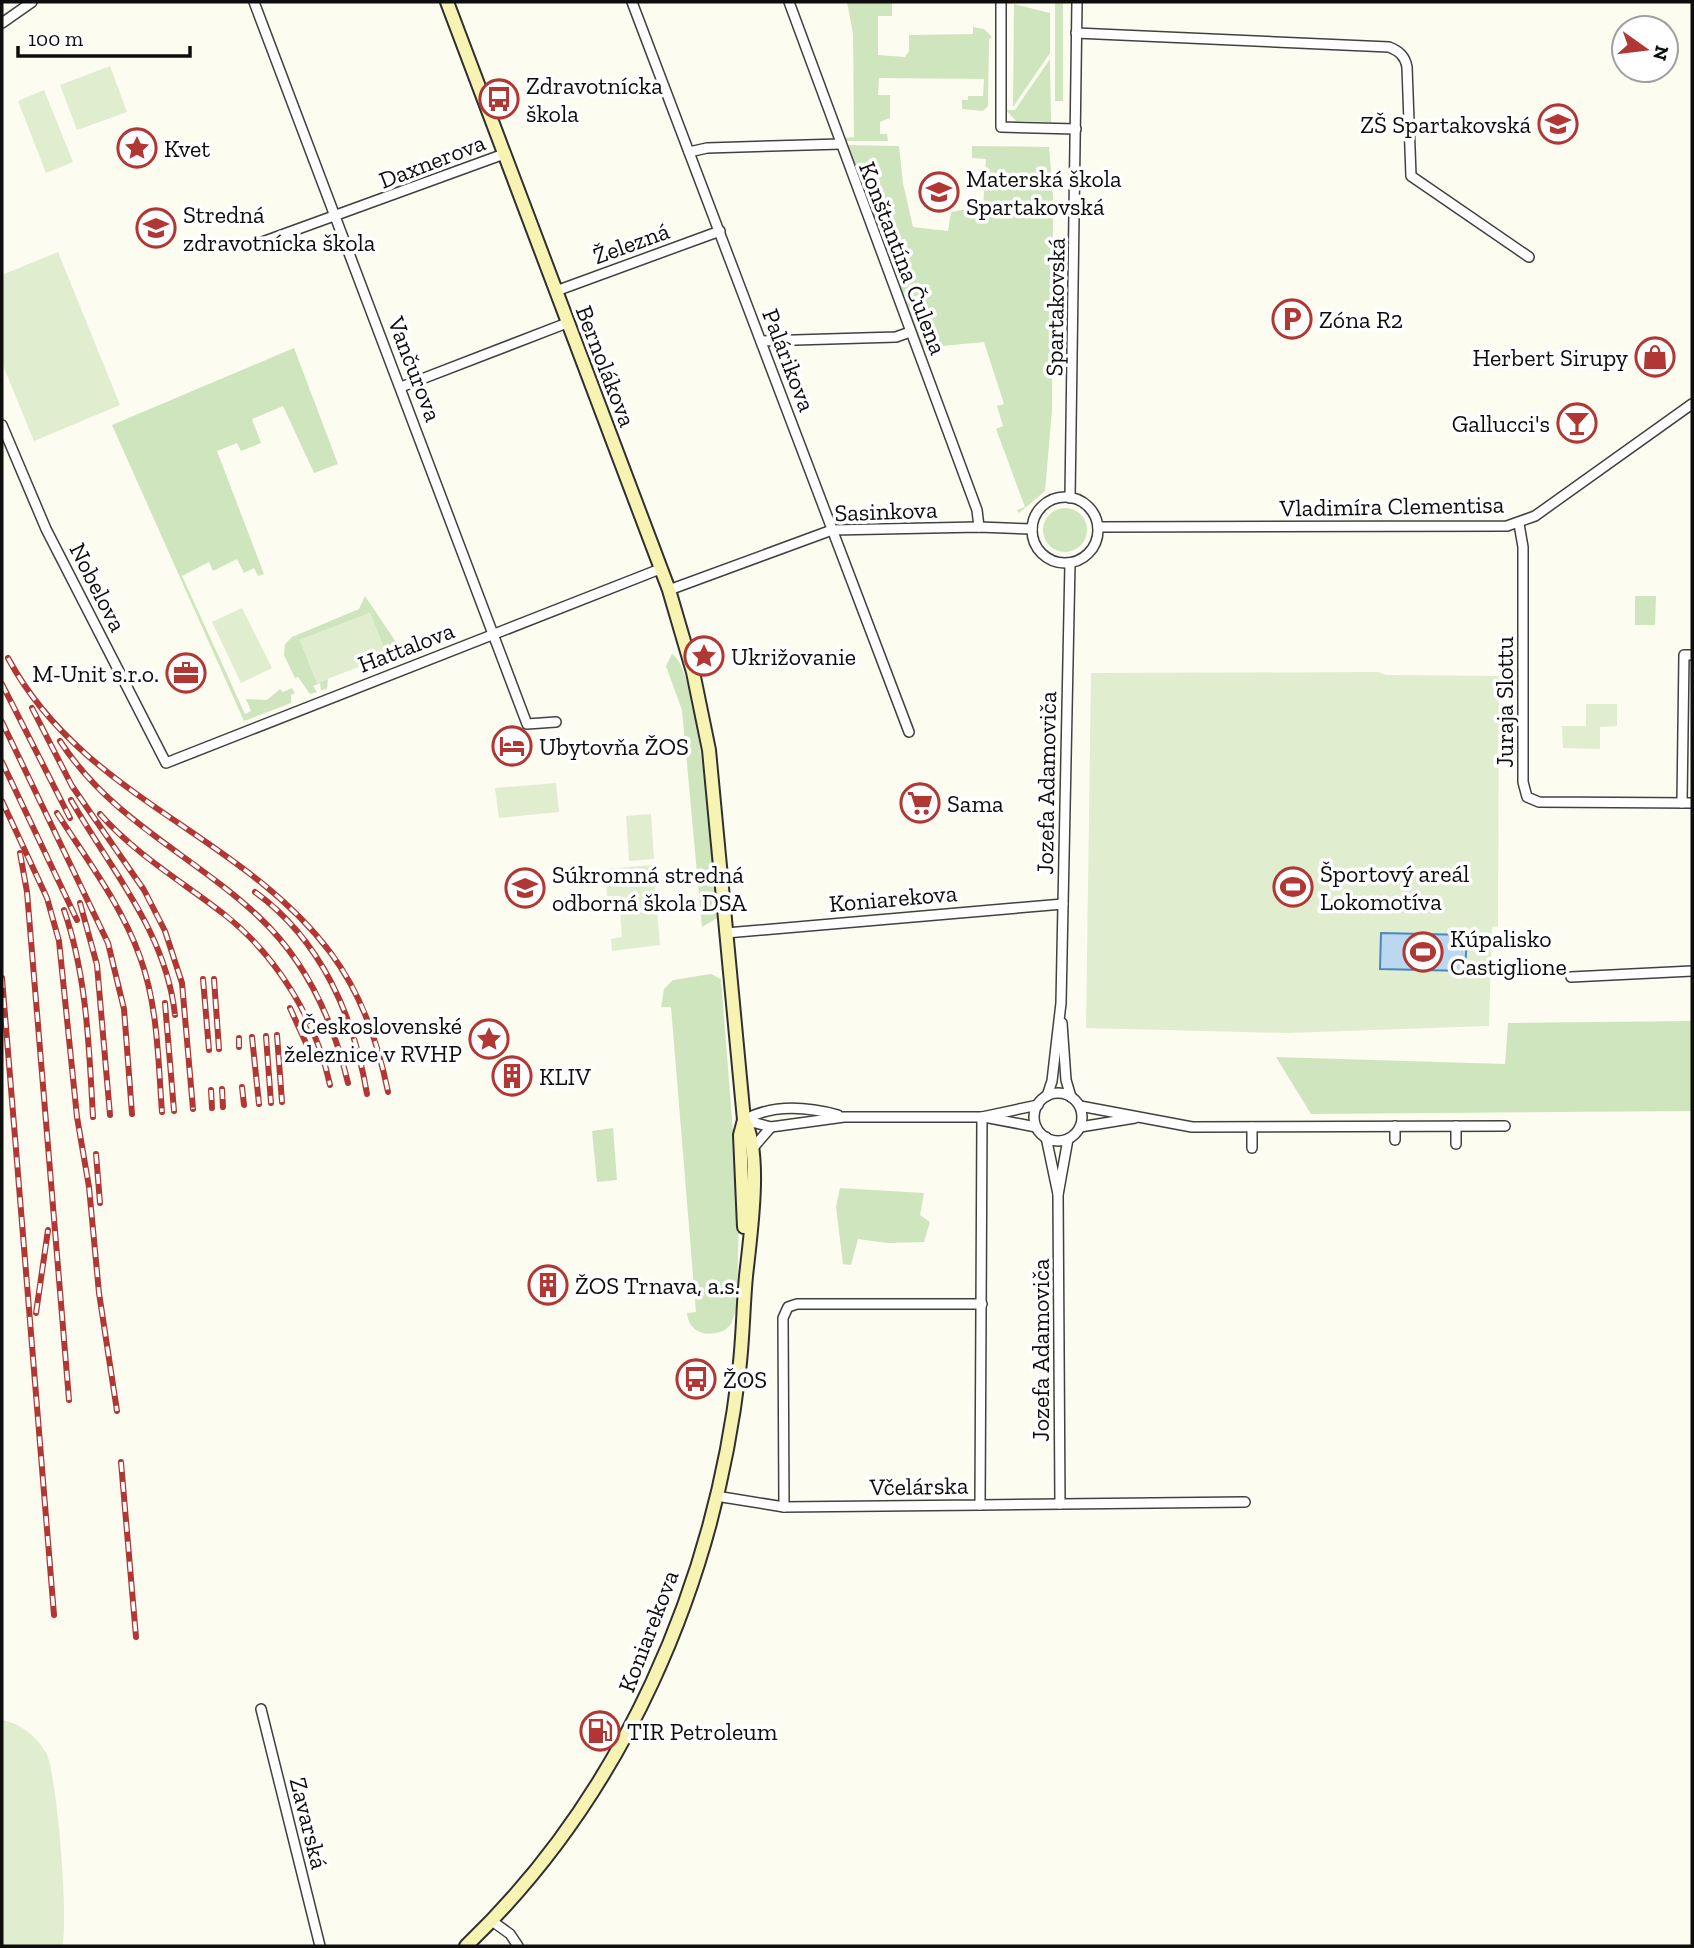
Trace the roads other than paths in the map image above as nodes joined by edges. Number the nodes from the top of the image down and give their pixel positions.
1 (32, 2) edge
2 (254, 2) edge
3 (447, 2) edge
4 (632, 2) edge
5 (789, 2) edge
6 (1000, 2) edge
7 (1077, 2) edge
8 (2, 23) edge
9 (1076, 33) junction
10 (1076, 129) junction
11 (841, 145) junction
12 (689, 152) junction
13 (504, 154) junction
14 (337, 217) junction
15 (720, 231) junction
16 (254, 245) dead end
17 (1529, 257) dead end
18 (556, 291) junction
19 (567, 323) junction
20 (910, 332) junction
21 (761, 341) junction
22 (401, 387) junction
23 (1692, 404) edge
24 (2, 425) edge
25 (1070, 498) junction
26 (1519, 524) junction
27 (979, 527) junction
28 (1098, 527) junction
29 (1032, 529) junction
30 (832, 530) junction
31 (1070, 563) junction
32 (660, 569) junction
33 (668, 590) junction
34 (494, 634) junction
35 (1692, 655) edge
36 (556, 722) dead end
37 (909, 733) dead end
38 (709, 750) joint
39 (166, 763) joint
40 (1687, 803) edge
41 (1063, 904) junction
42 (726, 933) junction
43 (1688, 971) edge
44 (1571, 977) dead end
45 (1060, 1003) junction
46 (742, 1094) junction
47 (1047, 1096) junction
48 (1071, 1097) junction
49 (1038, 1105) junction
50 (1080, 1106) junction
51 (763, 1110) junction
52 (844, 1117) junction
53 (982, 1117) junction
54 (1137, 1118) junction
55 (744, 1120) junction
56 (1395, 1126) junction
57 (1456, 1126) junction
58 (1505, 1126) dead end
59 (771, 1127) junction
60 (1037, 1127) junction
61 (1080, 1127) junction
62 (1252, 1127) junction
63 (1046, 1137) junction
64 (1068, 1139) junction
65 (1395, 1140) dead end
66 (1456, 1144) dead end
67 (1252, 1149) dead end
68 (752, 1150) junction
69 (1058, 1195) junction
70 (746, 1277) junction
71 (982, 1304) junction
72 (716, 1496) junction
73 (1245, 1502) dead end
74 (1060, 1504) junction
75 (980, 1505) junction
76 (784, 1507) junction
77 (261, 1709) dead end
78 (492, 1921) junction
79 (320, 1946) edge
80 (466, 1946) edge
81 (518, 1946) edge

1 - 8 street
2 - 14 street, Vančurova
3 - 13 street, Bernolákova
4 - 12 street, Palárikova
5 - 11 street, Konštantína Čulena
6 - 10 street
7 - 9 street, Spartakovská
9 - 10 street, Spartakovská
9 - 17 street
10 - 25 street, Spartakovská
11 - 12 street
11 - 20 street, Konštantína Čulena
12 - 15 street, Palárikova
13 - 14 street, Daxnerova
13 - 18 street, Bernolákova
14 - 16 street, Daxnerova
14 - 22 street, Vančurova
15 - 18 street, Železná
15 - 21 street, Palárikova
18 - 19 street, Bernolákova
19 - 22 street
19 - 32 street, Bernolákova
20 - 21 street
20 - 27 street, Konštantína Čulena
21 - 30 street, Palárikova
22 - 34 street, Vančurova
23 - 26 street, Vladimíra Clementisa
24 - 39 street, Nobelova
25 - 28 street
25 - 29 street
26 - 28 street, Vladimíra Clementisa
26 - 40 street, Juraja Slottu
27 - 29 street, Sasinkova
27 - 30 street, Sasinkova
28 - 31 street
29 - 31 street
30 - 33 street, Sasinkova
30 - 37 street, Palárikova
31 - 41 street, Jozefa Adamoviča
32 - 33 street, Bernolákova
32 - 34 street, Hattalova
33 - 38 street, Bernolákova
34 - 36 street, Vančurova
34 - 39 street, Hattalova
35 - 40 street
38 - 42 street, Koniarekova
41 - 42 street, Koniarekova
41 - 45 street, Jozefa Adamoviča
42 - 46 street, Koniarekova
43 - 44 street
45 - 47 street, Jozefa Adamoviča
45 - 48 street, Jozefa Adamoviča
46 - 51 street
46 - 55 street, Koniarekova
47 - 48 street
47 - 49 street
48 - 50 street
49 - 53 street
49 - 60 street
50 - 54 street
50 - 61 street
51 - 52 street
51 - 55 street
52 - 53 street
52 - 59 street
53 - 60 street
53 - 71 street, Včelárska
54 - 61 street
54 - 62 street
55 - 59 street
55 - 68 street, Koniarekova
55 - 70 street, Koniarekova
56 - 57 street
56 - 62 street
56 - 65 street
57 - 58 street
57 - 66 street
59 - 68 street
60 - 63 street
61 - 64 street
62 - 67 street
63 - 64 street
63 - 69 street, Jozefa Adamoviča
64 - 69 street, Jozefa Adamoviča
68 - 70 street, Koniarekova
69 - 74 street, Jozefa Adamoviča
70 - 72 street, Koniarekova
71 - 75 street, Včelárska
71 - 76 street
72 - 76 street, Včelárska
72 - 78 street, Koniarekova
73 - 74 street
74 - 75 street
75 - 76 street, Včelárska
77 - 79 street, Zavarská
78 - 80 street, Koniarekova
78 - 81 street

